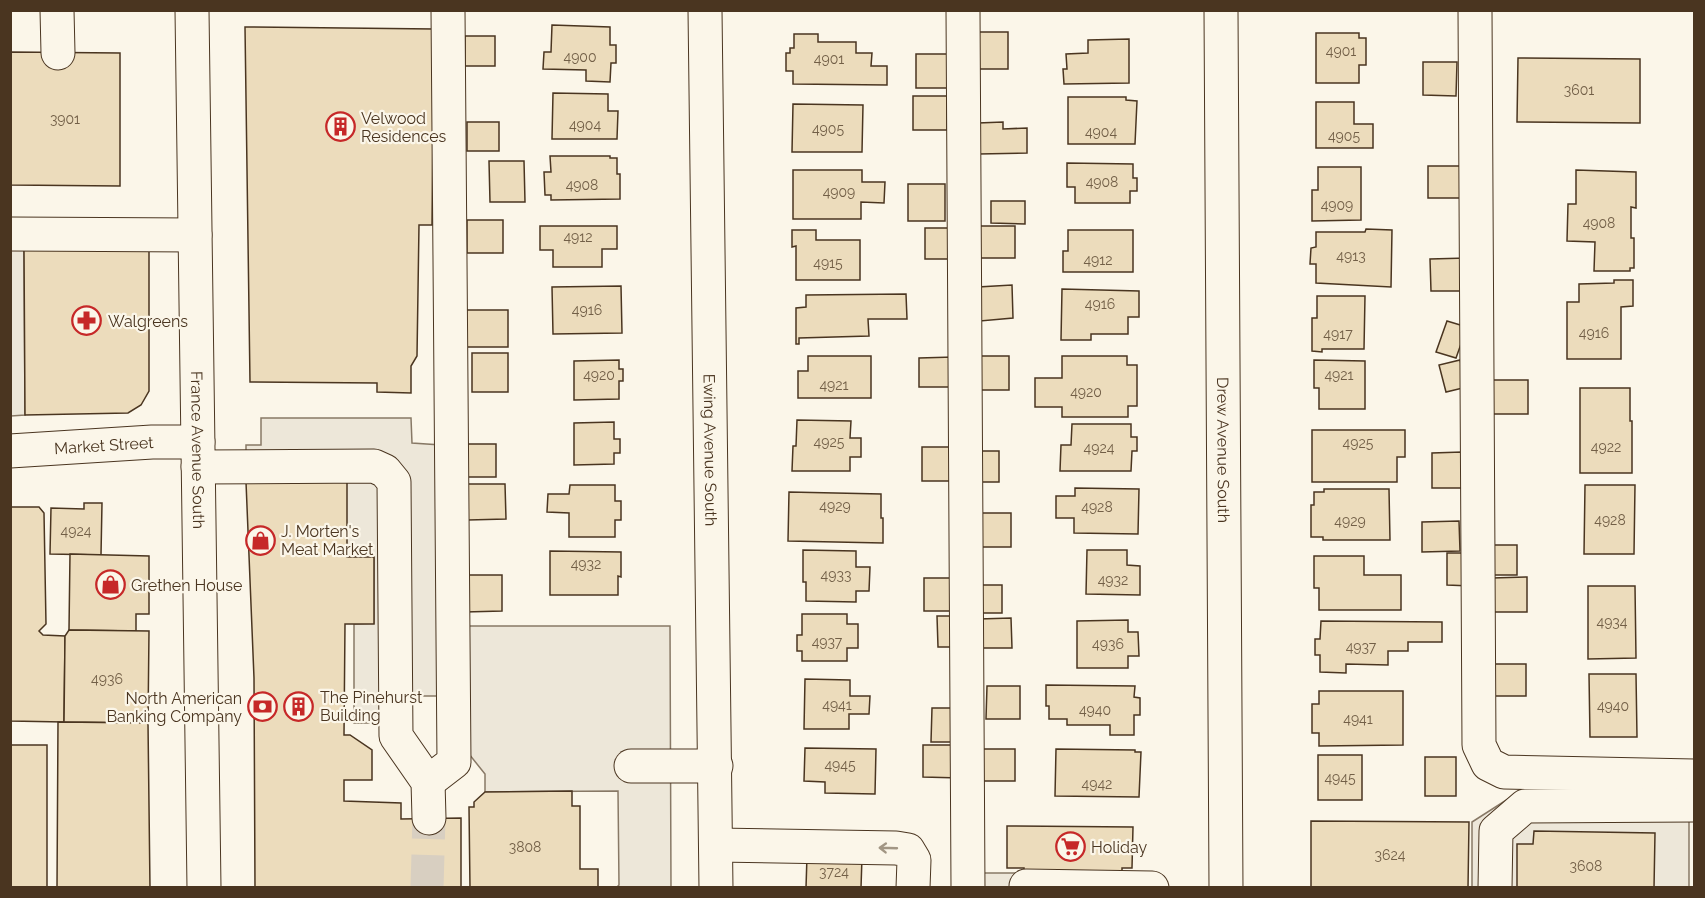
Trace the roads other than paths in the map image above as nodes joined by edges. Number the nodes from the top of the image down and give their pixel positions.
1 (57, 10) edge
2 (192, 10) edge
3 (448, 10) edge
4 (705, 10) edge
5 (963, 10) edge
6 (1221, 10) edge
7 (1475, 10) edge
8 (58, 53) dead end
9 (10, 234) edge
10 (195, 235) junction
11 (10, 451) edge
12 (198, 455) junction
13 (632, 766) dead end
14 (716, 766) junction
15 (1695, 776) edge
16 (428, 782) junction
17 (1695, 805) edge
18 (429, 818) tunnel mouth
19 (716, 845) junction
20 (204, 888) edge
21 (716, 888) edge
22 (913, 888) edge
23 (968, 888) edge
24 (1026, 888) edge
25 (1152, 888) edge
26 (1226, 888) edge
27 (1495, 888) edge

1 - 8 street
2 - 10 street, France Avenue South
3 - 16 street
4 - 14 street, Ewing Avenue South
5 - 23 street
6 - 26 street, Drew Avenue South
7 - 15 street
9 - 10 street
10 - 12 street, France Avenue South
11 - 12 street, Market Street
12 - 16 street, Market Street
12 - 20 street, France Avenue South
13 - 14 street
14 - 19 street, Ewing Avenue South
16 - 18 street
17 - 27 street
19 - 21 street, Ewing Avenue South
22 -> 19 street
24 - 25 street

